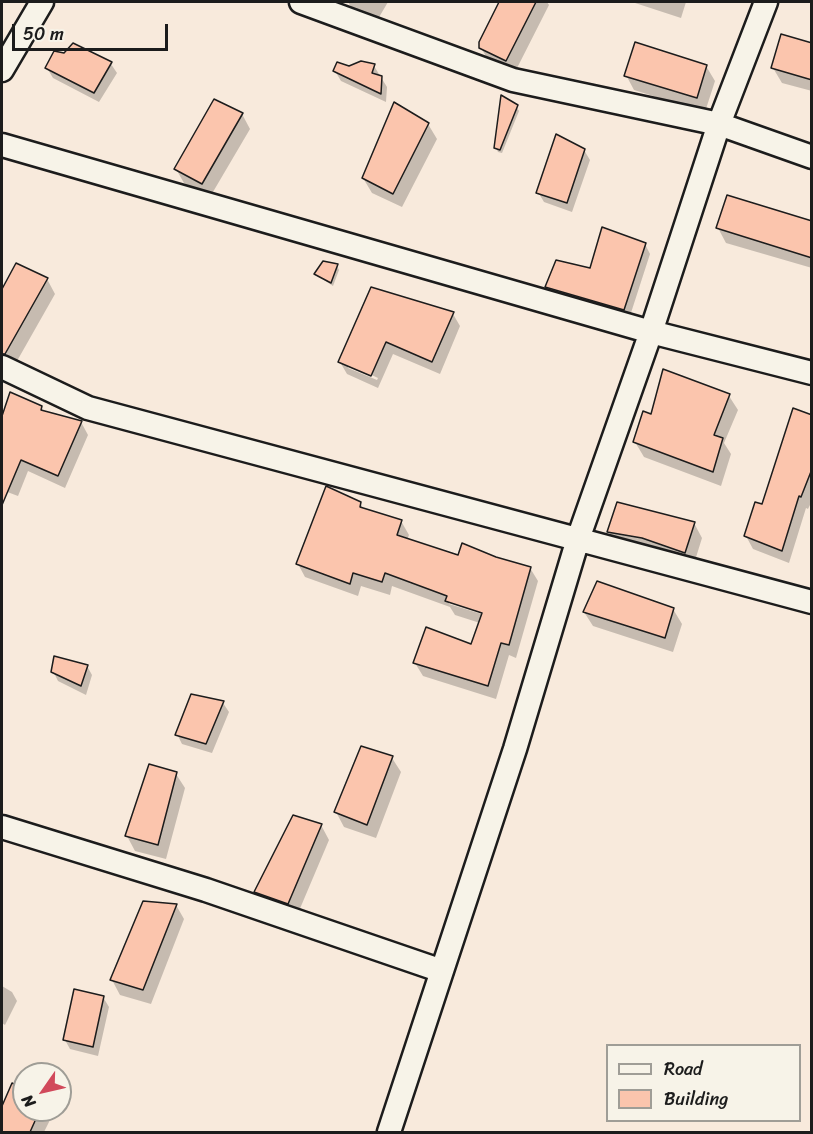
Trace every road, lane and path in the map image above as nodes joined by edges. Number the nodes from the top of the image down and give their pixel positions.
1 (42, 2) edge
2 (301, 2) edge
3 (766, 2) edge
4 (2, 70) edge
5 (719, 124) junction
6 (2, 145) edge
7 (812, 157) edge
8 (651, 332) junction
9 (2, 367) edge
10 (812, 373) edge
11 (578, 539) junction
12 (812, 603) edge
13 (2, 827) edge
14 (442, 971) junction
15 (389, 1132) edge

1 - 4 street
2 - 5 street
3 - 5 street
5 - 7 street
5 - 8 street
6 - 8 street
8 - 10 street
8 - 11 street
9 - 11 street
11 - 12 street
11 - 14 street
13 - 14 street
14 - 15 street

